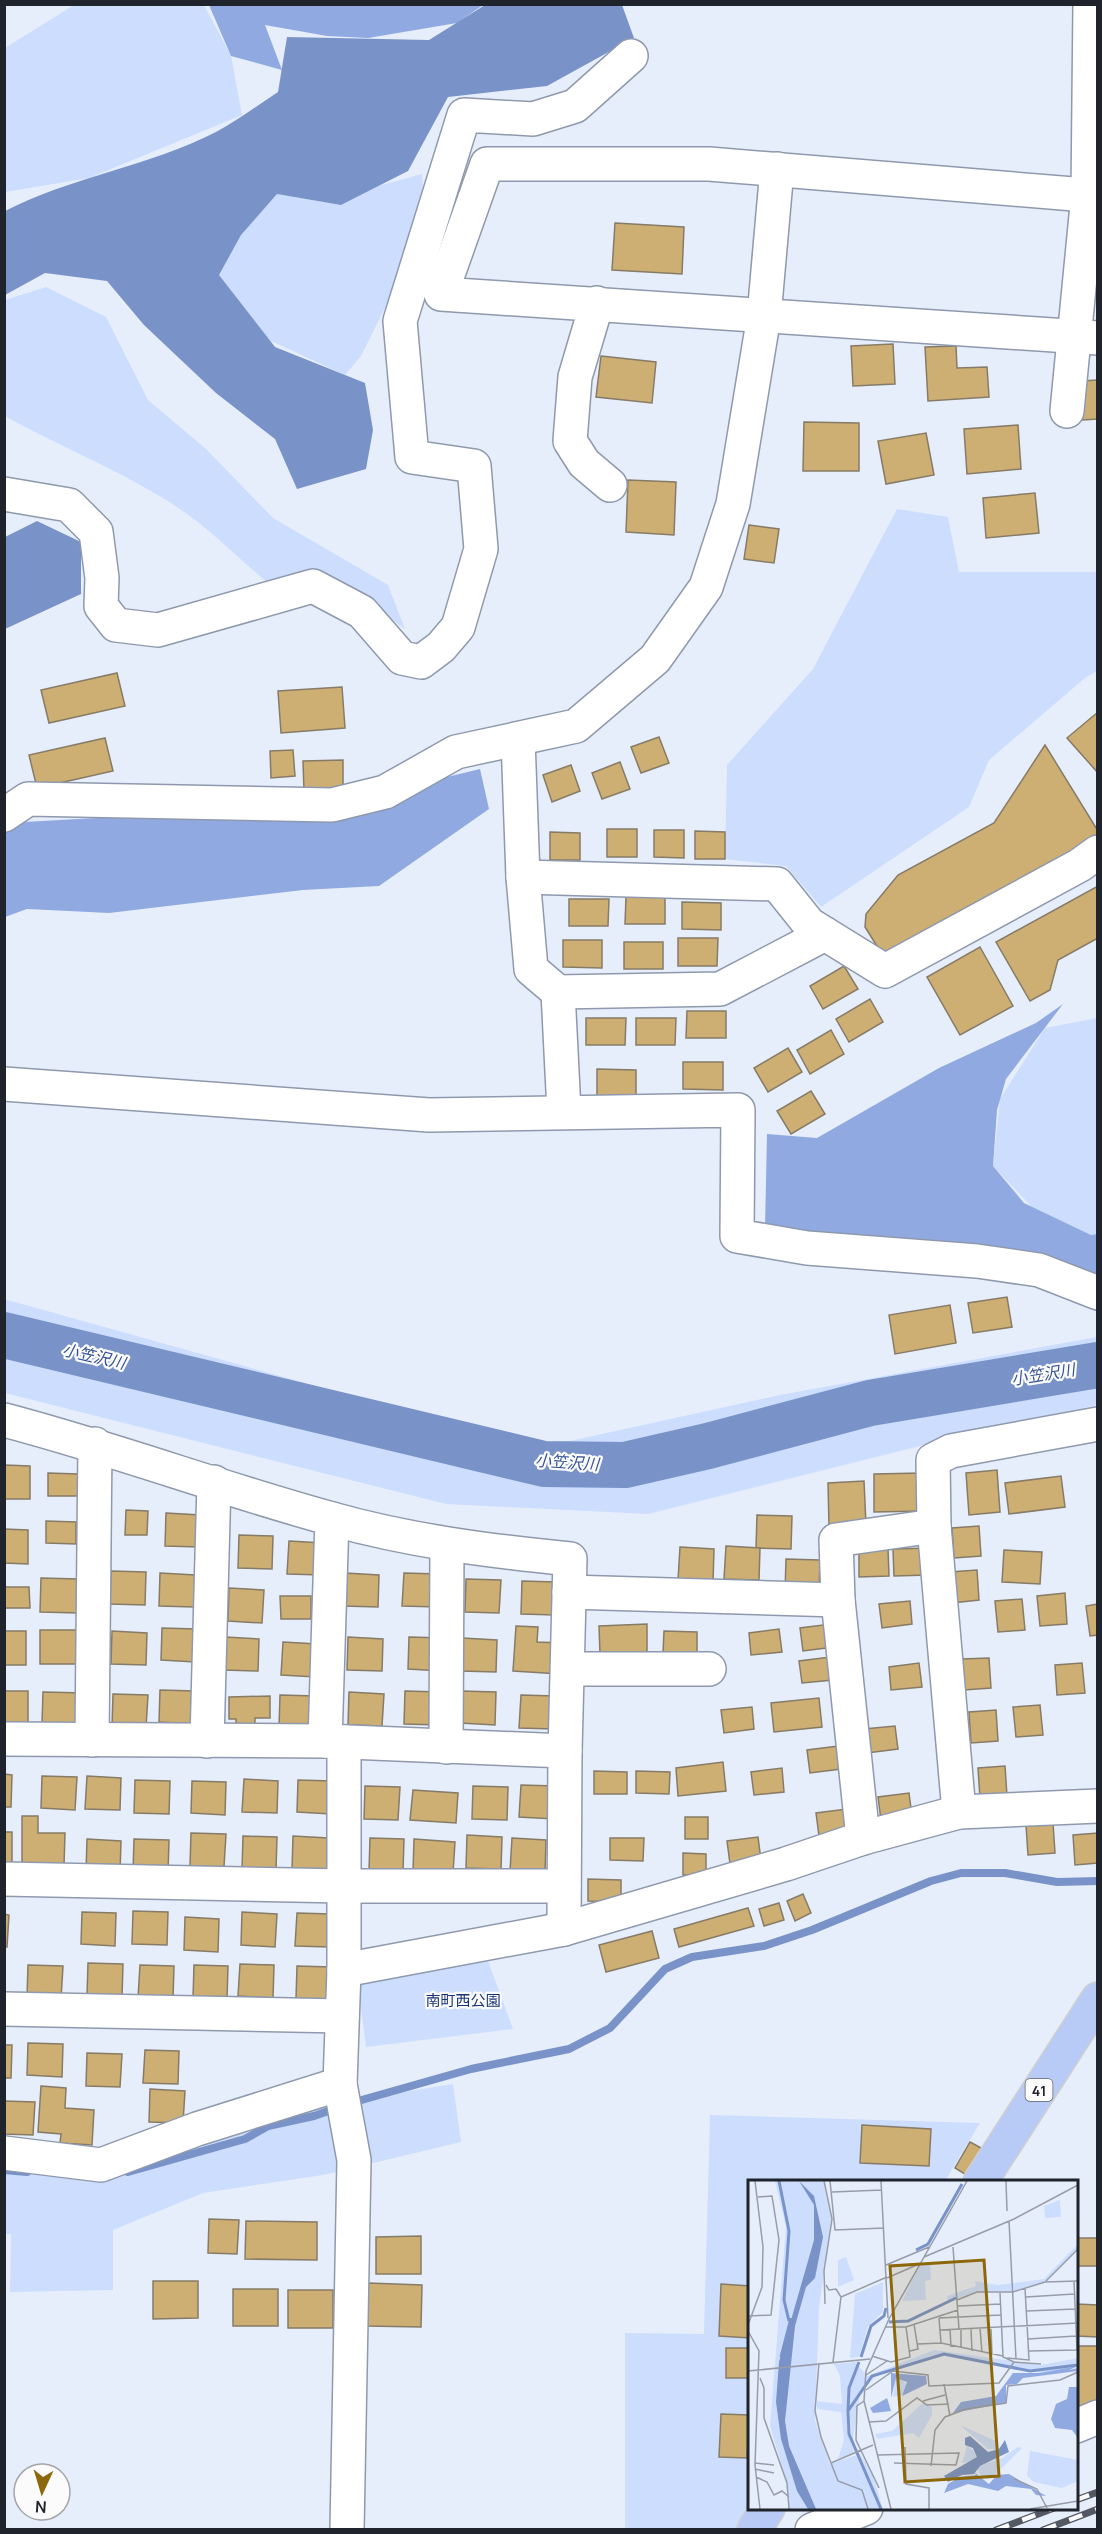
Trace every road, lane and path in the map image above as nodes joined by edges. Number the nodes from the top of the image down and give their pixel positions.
1 (1090, 4) edge
2 (631, 56) dead end
3 (777, 169) junction
4 (1093, 195) edge
5 (597, 303) junction
6 (764, 316) junction
7 (1086, 337) edge
8 (1066, 411) dead end
9 (610, 485) dead end
10 (4, 494) edge
11 (518, 739) junction
12 (4, 815) edge
13 (1098, 852) edge
14 (523, 877) junction
15 (825, 934) junction
16 (558, 992) junction
17 (4, 1084) edge
18 (564, 1111) junction
19 (1098, 1293) edge
20 (4, 1420) edge
21 (1098, 1424) edge
22 (95, 1444) junction
23 (214, 1482) junction
24 (332, 1519) junction
25 (934, 1526) junction
26 (447, 1545) junction
27 (569, 1592) junction
28 (838, 1600) junction
29 (568, 1669) junction
30 (709, 1669) dead end
31 (4, 1739) edge
32 (92, 1740) junction
33 (207, 1741) junction
34 (334, 1741) junction
35 (446, 1746) junction
36 (565, 1751) junction
37 (1098, 1806) edge
38 (959, 1812) junction
39 (863, 1838) junction
40 (4, 1879) edge
41 (344, 1886) junction
42 (564, 1886) junction
43 (564, 1929) junction
44 (344, 1970) junction
45 (4, 2009) edge
46 (342, 2016) junction
47 (1092, 2020) edge
48 (340, 2084) junction
49 (4, 2153) edge
50 (981, 2180) edge
51 (1098, 2417) edge
52 (1078, 2426) edge
53 (767, 2510) edge
54 (861, 2510) edge
55 (347, 2529) edge
56 (754, 2529) edge
57 (812, 2529) edge

1 - 4 street
2 - 10 street
3 - 4 street
3 - 5 street
3 - 6 street
4 - 7 street
5 - 6 street
5 - 9 street
6 - 7 street
6 - 11 street
7 - 8 street
11 - 12 street
11 - 14 street
13 - 15 street
14 - 15 street
14 - 16 street
15 - 16 street
16 - 18 street
17 - 18 street
18 - 19 street
20 - 22 street
21 - 25 street
22 - 23 street
22 - 32 street
23 - 24 street
23 - 33 street
24 - 26 street
24 - 34 street
25 - 28 street
25 - 38 street
26 - 27 street
26 - 35 street
27 - 28 street
27 - 29 street
28 - 39 street
29 - 30 street
29 - 36 street
31 - 32 street
32 - 33 street
33 - 34 street
34 - 35 street
34 - 41 street
35 - 36 street
36 - 42 street
37 - 38 street
38 - 39 street
39 - 43 street
40 - 41 street
41 - 42 street
41 - 44 street
42 - 43 street
43 - 44 street
44 - 46 street
45 - 46 street
46 - 48 street
47 - 50 main road, 41
48 - 49 street
48 - 55 street
51 - 52 street
53 - 56 main road
54 - 57 street

